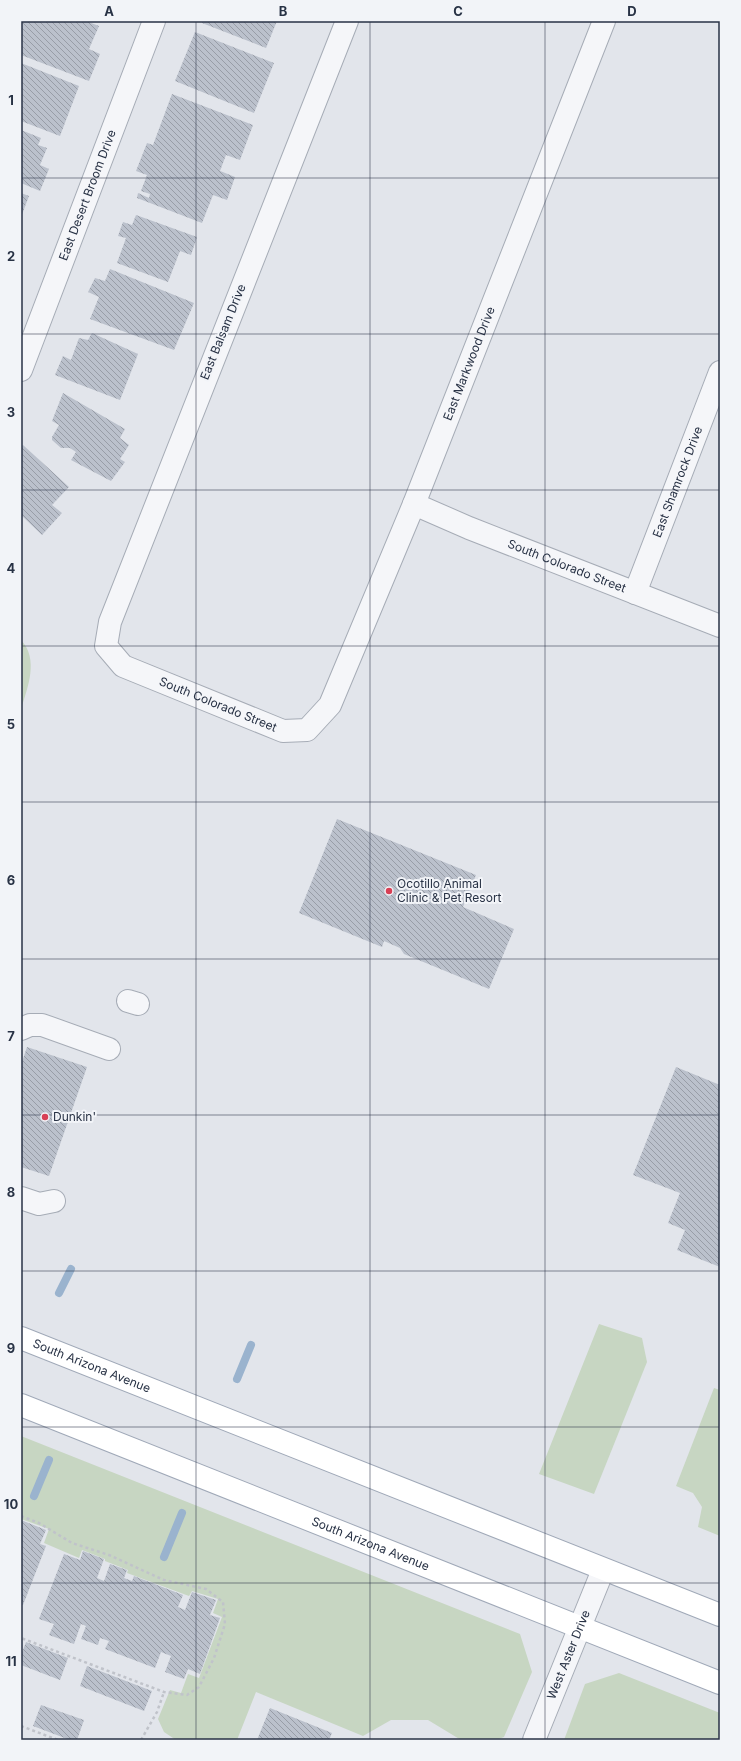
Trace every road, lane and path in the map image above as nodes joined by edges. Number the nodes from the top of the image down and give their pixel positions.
1 (154, 21) edge
2 (347, 21) edge
3 (604, 21) edge
4 (21, 370) edge
5 (720, 372) edge
6 (414, 504) junction
7 (635, 593) junction
8 (720, 626) edge
9 (106, 646) joint
10 (330, 705) joint
11 (21, 1029) edge
12 (109, 1049) dead end
13 (21, 1198) edge
14 (54, 1201) dead end
15 (21, 1338) edge
16 (21, 1405) edge
17 (21, 1516) edge
18 (603, 1570) junction
19 (720, 1616) edge
20 (579, 1627) junction
21 (21, 1638) edge
22 (720, 1683) edge
23 (164, 1692) junction
24 (21, 1726) edge
25 (58, 1740) edge
26 (141, 1740) edge
27 (534, 1740) edge

1 - 4 street, East Desert Broom Drive
2 - 9 street, East Balsam Drive
3 - 6 street, East Markwood Drive
5 - 7 street, East Shamrock Drive
6 - 7 street, South Colorado Street
6 - 10 street, East Markwood Drive
7 - 8 street, South Colorado Street
9 - 10 street, South Colorado Street
11 - 12 street
13 - 14 street
15 - 18 main road, South Arizona Avenue
16 - 20 main road, South Arizona Avenue
17 - 23 path
18 - 19 main road, South Arizona Avenue
18 - 20 street, West Aster Drive
20 - 22 main road, South Arizona Avenue
20 - 27 street, West Aster Drive
21 - 23 path
23 - 26 path
24 - 25 path

